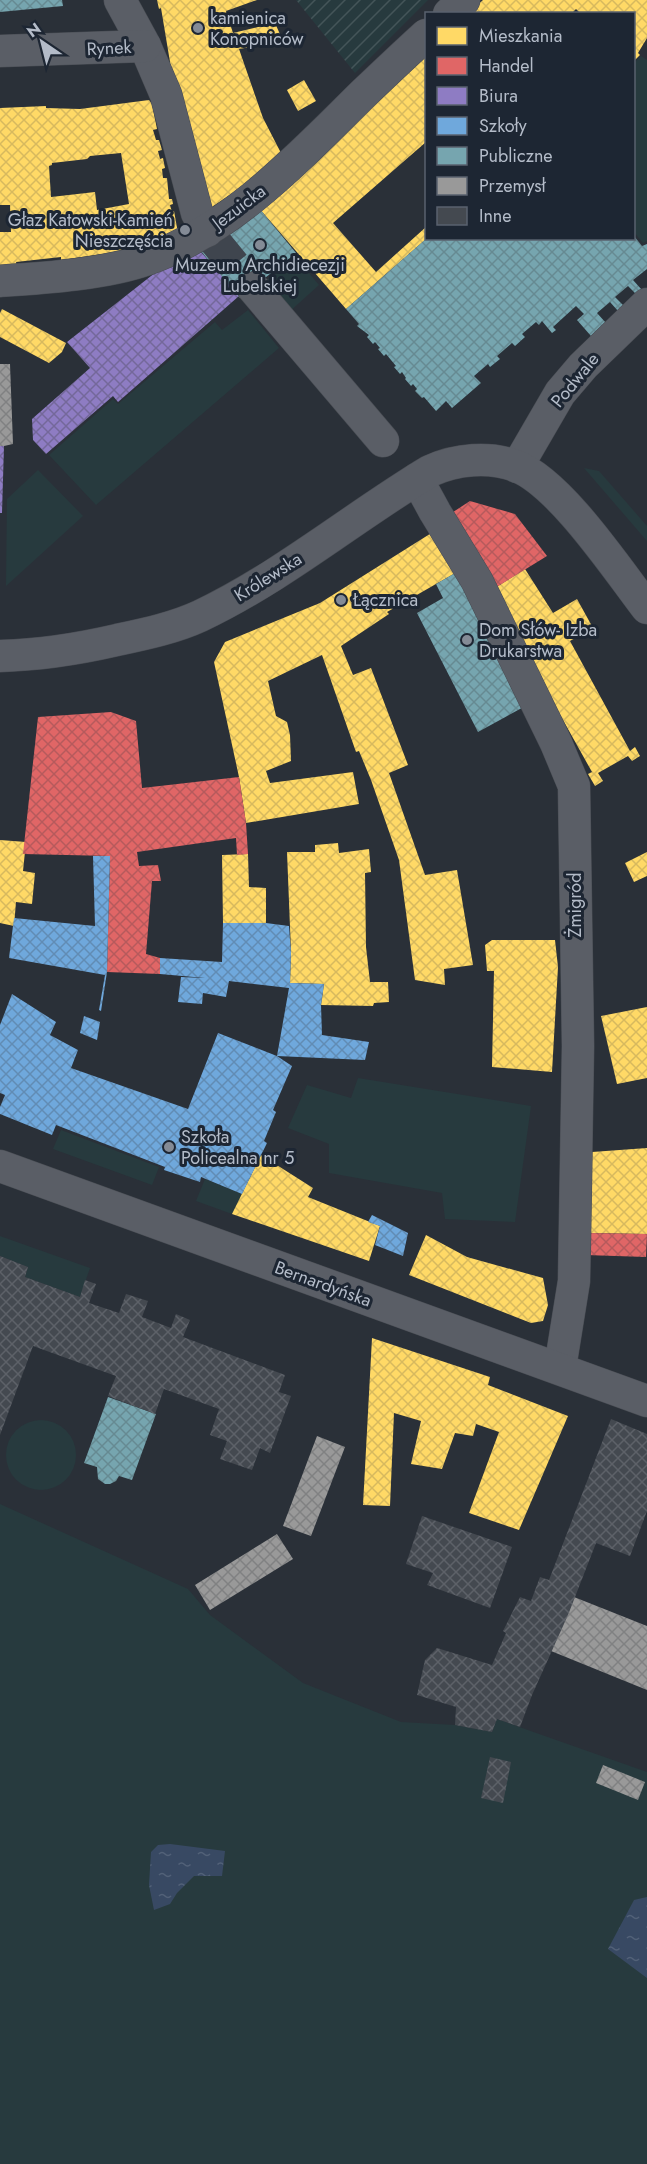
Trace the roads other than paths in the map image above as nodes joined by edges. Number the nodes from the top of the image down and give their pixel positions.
1 (120, 0) edge
2 (464, 0) edge
3 (451, 12) edge
4 (425, 36) edge
5 (145, 46) junction
6 (0, 51) edge
7 (207, 231) junction
8 (0, 281) edge
9 (253, 288) tunnel mouth
10 (647, 304) edge
11 (383, 441) dead end
12 (517, 467) junction
13 (417, 479) junction
14 (647, 608) edge
15 (0, 656) edge
16 (0, 1166) edge
17 (560, 1368) junction
18 (647, 1401) edge

1 - 5 street, Rynek
2 - 3 street
4 - 7 street, Jezuicka
5 - 6 street, Rynek
5 - 7 street, Rynek
7 - 8 street, Jezuicka
9 - 11 street
10 - 12 street, Podwale
12 - 13 street, Królewska
12 - 14 street
13 - 15 street, Królewska
13 - 17 street, Żmigród
16 - 17 street, Bernardyńska
17 - 18 street, Bernardyńska

